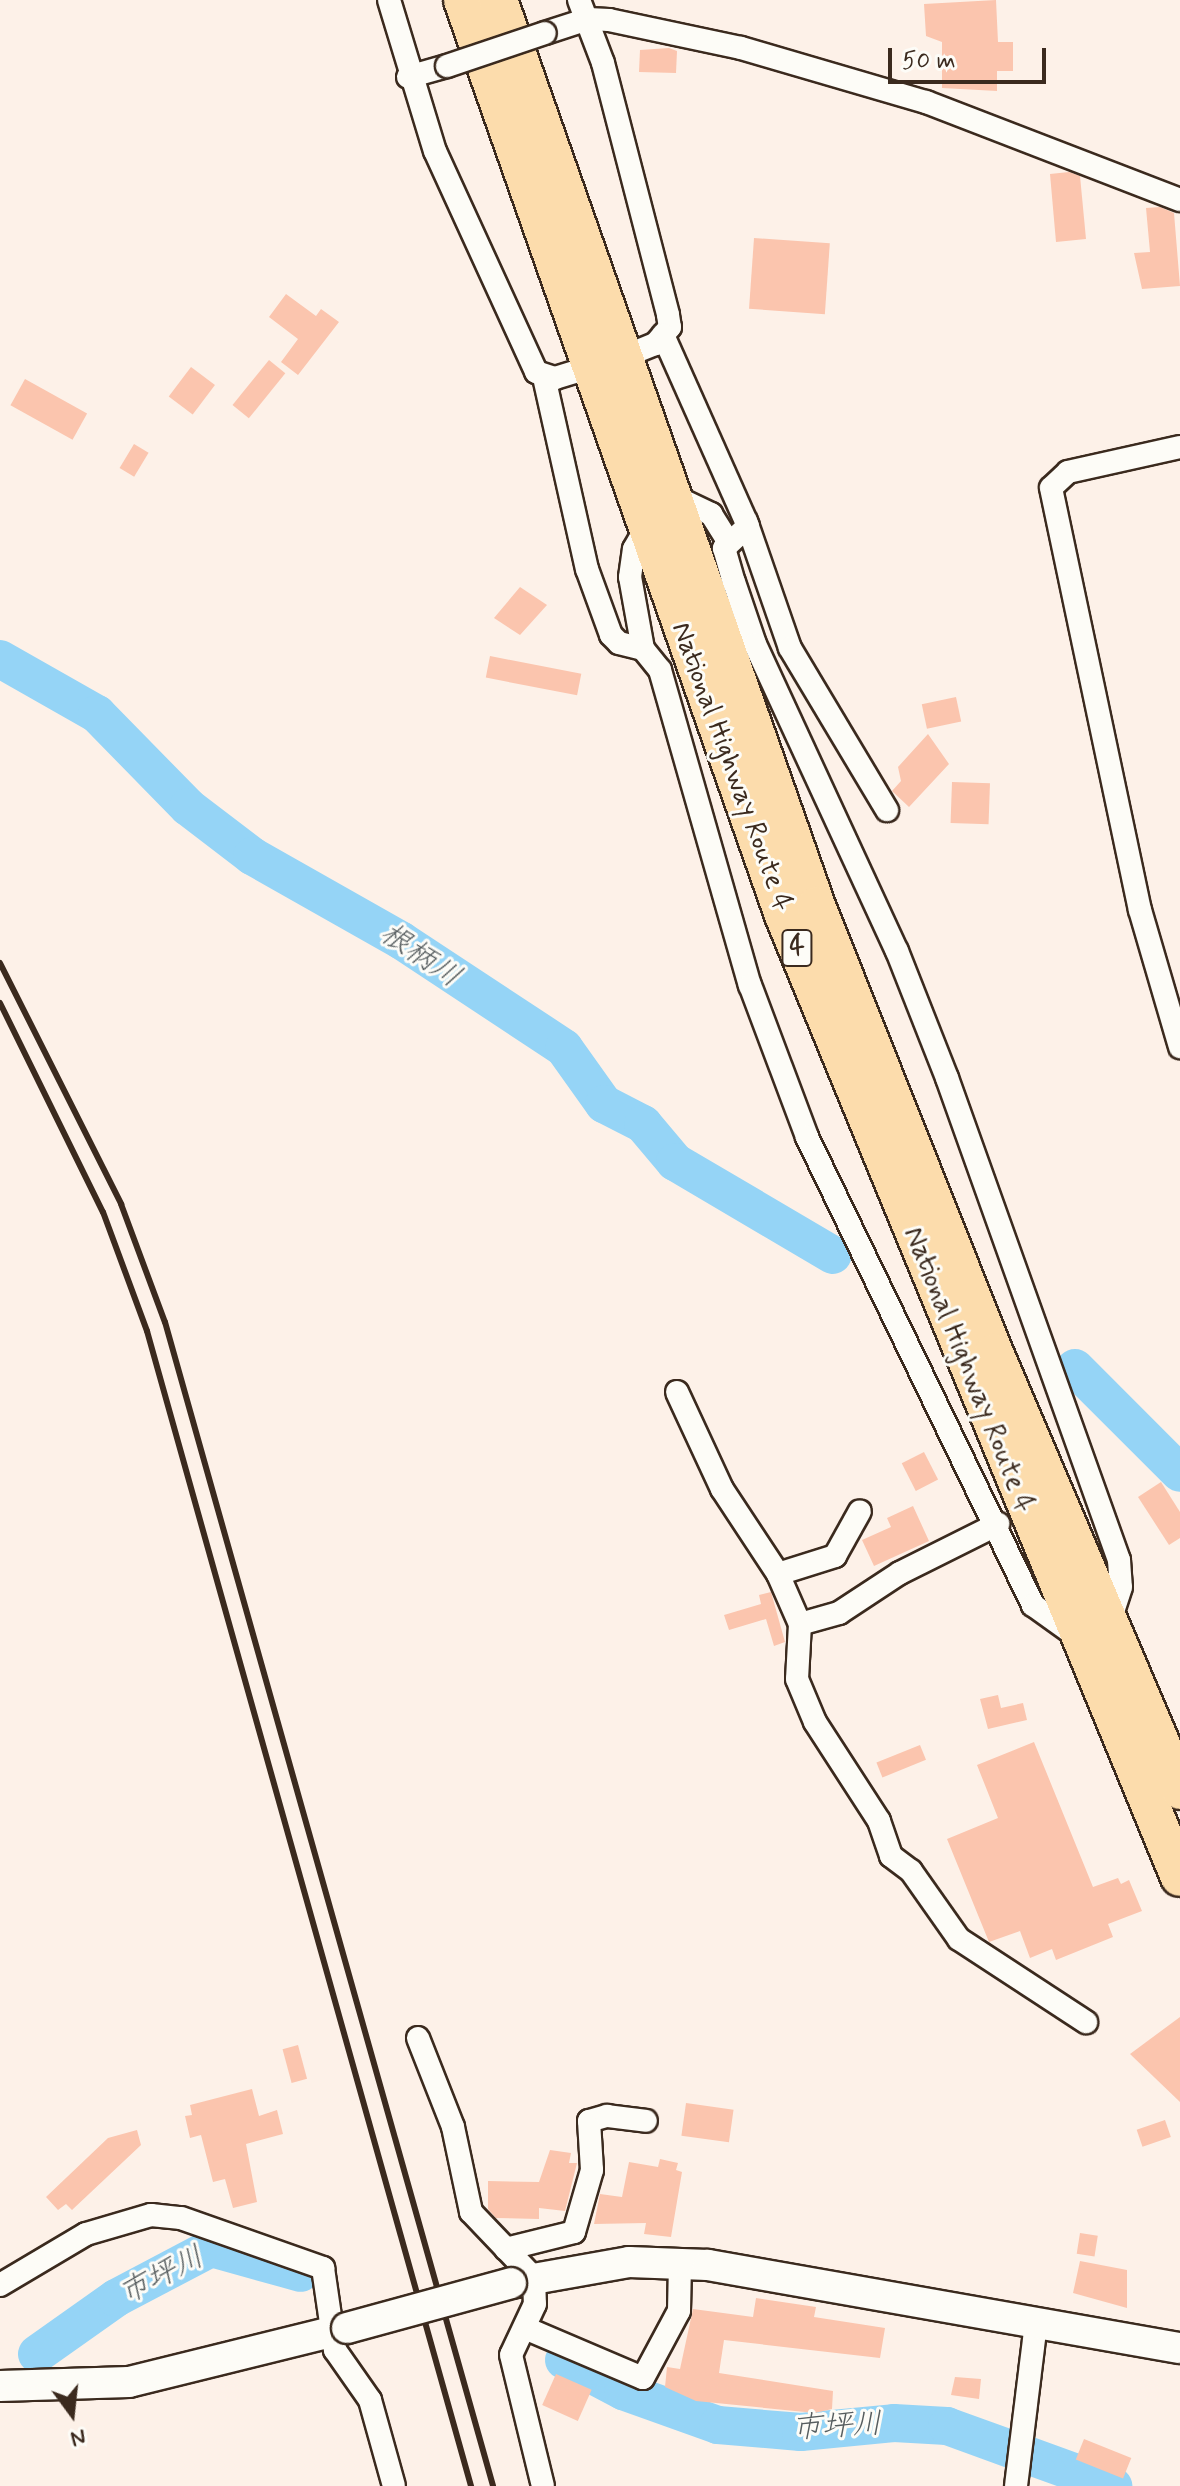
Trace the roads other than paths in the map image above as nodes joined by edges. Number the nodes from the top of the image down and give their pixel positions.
1 (389, 0) edge
2 (463, 0) edge
3 (498, 0) edge
4 (583, 10) edge
5 (408, 77) junction
6 (1180, 200) edge
7 (663, 335) junction
8 (606, 362) junction
9 (544, 377) junction
10 (1180, 447) edge
11 (668, 494) junction
12 (748, 526) junction
13 (646, 528) junction
14 (727, 540) junction
15 (643, 649) junction
16 (887, 810) dead end
17 (1180, 1047) edge
18 (677, 1392) dead end
19 (860, 1511) dead end
20 (998, 1524) junction
21 (778, 1574) junction
22 (800, 1624) junction
23 (1095, 1631) junction
24 (1180, 1790) edge
25 (1180, 1877) edge
26 (1086, 2022) dead end
27 (418, 2038) dead end
28 (646, 2121) dead end
29 (506, 2249) junction
30 (680, 2264) junction
31 (523, 2280) junction
32 (0, 2285) edge
33 (1036, 2322) junction
34 (525, 2328) junction
35 (340, 2330) junction
36 (1180, 2348) edge
37 (0, 2386) edge
38 (1018, 2484) edge
39 (394, 2486) edge
40 (543, 2486) edge

1 - 5 street
2 - 8 highway, National Highway Route 4 / 4
3 - 8 highway, National Highway Route 4 / 4
4 - 5 street, bridge
4 - 6 street
4 - 7 street
5 - 9 street
7 - 8 street
7 - 12 street
8 - 9 street
8 - 11 highway, National Highway Route 4 / 4
8 - 13 highway, National Highway Route 4 / 4
9 - 15 street
10 - 17 street
11 - 14 street
11 - 23 highway, National Highway Route 4 / 4
12 - 14 street
12 - 16 street
13 - 15 street
13 - 23 highway, National Highway Route 4 / 4
14 - 23 street
15 - 20 street
18 - 21 street
19 - 21 street
20 - 22 street
20 - 23 street
21 - 22 street
22 - 26 street
23 - 24 highway, National Highway Route 4 / 4
23 - 25 highway, National Highway Route 4 / 4
27 - 29 street
28 - 29 street
29 - 31 street
30 - 31 street
30 - 33 street
30 - 34 street
31 - 34 street
31 - 35 street, bridge
32 - 35 street
33 - 36 street
33 - 38 street
34 - 40 street
35 - 37 street
35 - 39 street

